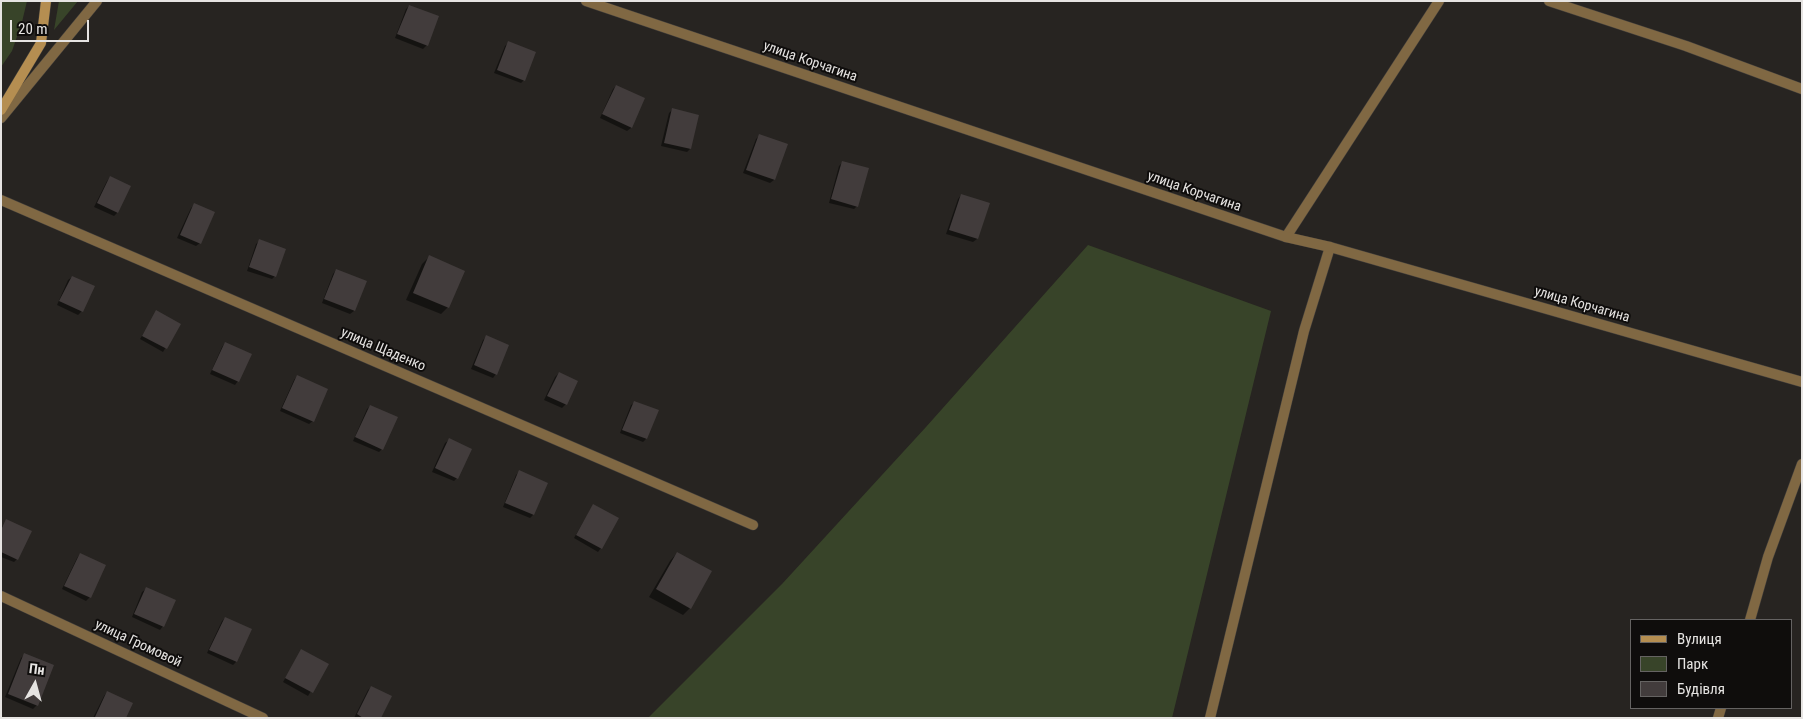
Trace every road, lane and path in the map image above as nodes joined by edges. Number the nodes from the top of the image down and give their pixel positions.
1 (46, 1) edge
2 (97, 1) edge
3 (586, 1) edge
4 (1440, 1) edge
5 (1549, 1) edge
6 (1802, 89) edge
7 (1, 110) edge
8 (1, 118) edge
9 (1, 200) edge
10 (1286, 237) junction
11 (1330, 247) junction
12 (1802, 382) edge
13 (1802, 464) edge
14 (753, 525) dead end
15 (1, 596) edge
16 (1750, 619) edge
17 (263, 718) edge
18 (1210, 718) edge

1 - 7 main road
2 - 8 street
3 - 10 street, улица Корчагина
4 - 10 street
5 - 6 street
9 - 14 street, улица Щаденко
10 - 11 street, улица Корчагина
11 - 12 street, улица Корчагина
11 - 18 street
13 - 16 street
15 - 17 street, улица Громовой

